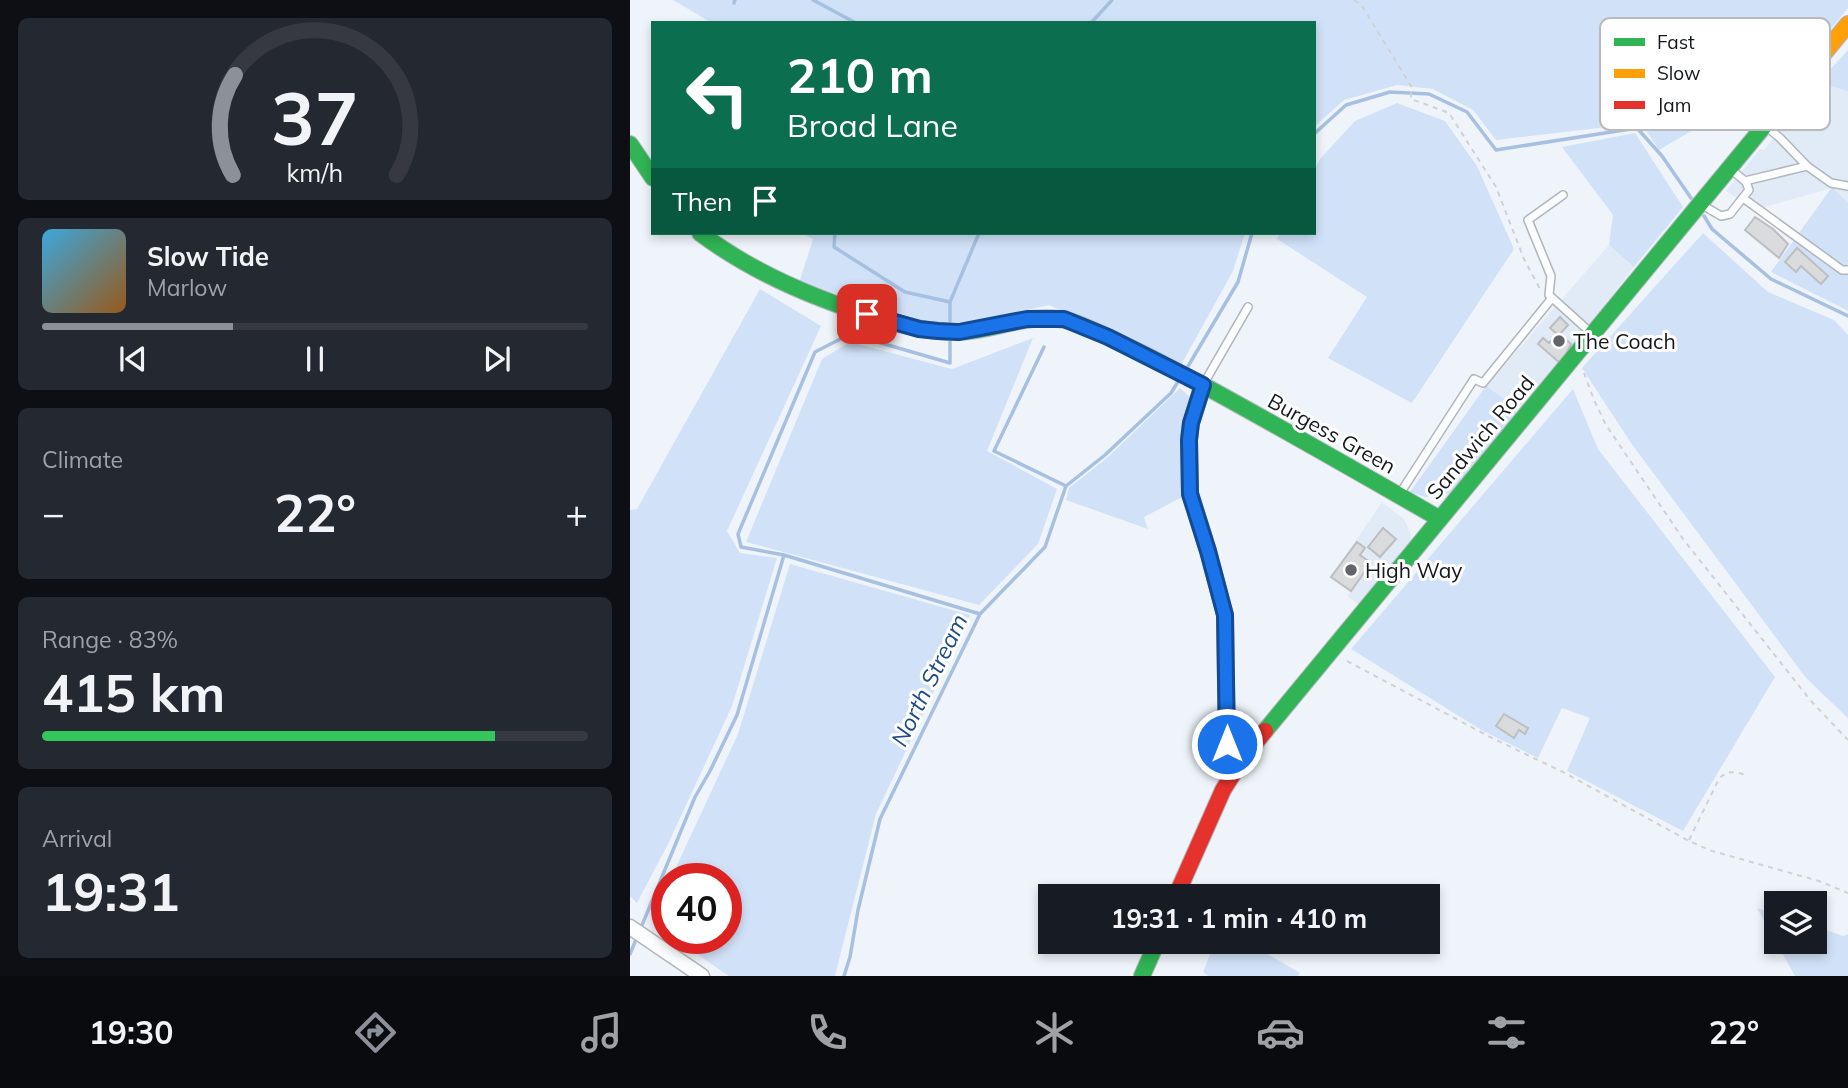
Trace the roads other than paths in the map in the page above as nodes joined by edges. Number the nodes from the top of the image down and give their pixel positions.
1 (1848, 24) edge
2 (1830, 46) edge
3 (1761, 130) edge
4 (1771, 130) edge
5 (630, 144) edge
6 (1807, 166) junction
7 (1730, 168) junction
8 (651, 175) edge
9 (1745, 181) junction
10 (1848, 186) edge
11 (1563, 195) dead end
12 (1743, 198) junction
13 (1701, 204) junction
14 (703, 235) edge
15 (1848, 270) edge
16 (1550, 297) junction
17 (1248, 307) dead end
18 (1592, 334) junction
19 (1189, 378) junction
20 (1399, 495) junction
21 (1440, 519) junction
22 (1233, 771) junction
23 (1181, 884) edge
24 (630, 927) edge
25 (1152, 954) edge
26 (1144, 975) edge
27 (702, 976) edge

1 - 2 street, Sandwich Road
3 - 7 street, Sandwich Road
4 - 6 lane
5 - 8 street
6 - 9 lane
6 - 10 lane
7 - 9 lane
7 - 13 street, Sandwich Road
9 - 12 lane
11 - 16 lane
12 - 13 lane
12 - 15 lane
13 - 18 street, Sandwich Road
14 - 19 street, Burgess Green
16 - 18 lane
16 - 20 lane
17 - 19 lane
18 - 21 street, Sandwich Road
19 - 20 street, Burgess Green
19 - 22 street
20 - 21 street, Burgess Green
21 - 22 street, Sandwich Road
22 - 23 street, Sandwich Road
24 - 27 street
25 - 26 street

